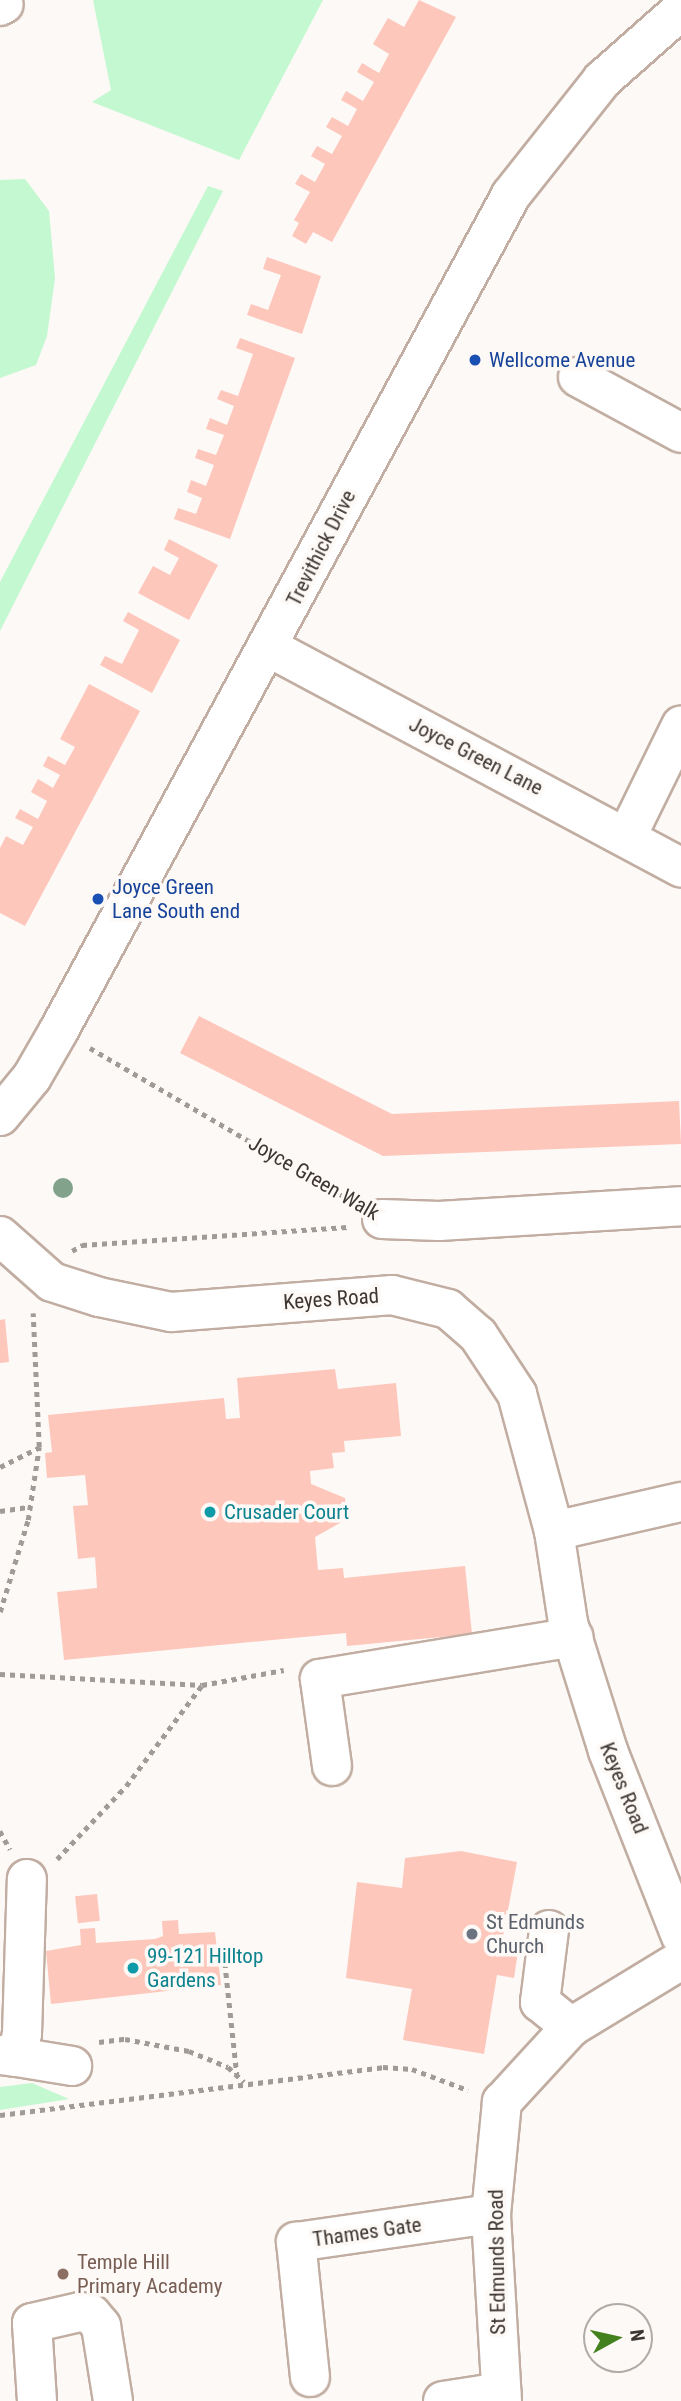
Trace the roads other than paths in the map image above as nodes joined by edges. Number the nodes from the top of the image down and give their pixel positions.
1 (663, 12) edge
2 (578, 377) dead end
3 (681, 433) edge
4 (270, 649) junction
5 (681, 726) edge
6 (627, 836) junction
7 (681, 867) edge
8 (0, 1116) edge
9 (681, 1206) edge
10 (382, 1219) road end
11 (0, 1236) edge
12 (681, 1502) edge
13 (554, 1531) junction
14 (574, 1637) junction
15 (332, 1766) dead end
16 (672, 1878) edge
17 (27, 1879) road end
18 (549, 1930) dead end
19 (681, 1936) edge
20 (681, 1960) edge
21 (571, 2027) junction
22 (80, 2054) road end
23 (9, 2056) edge
24 (491, 2214) junction
25 (18, 2320) edge
26 (310, 2377) dead end
27 (502, 2397) edge
28 (37, 2401) edge
29 (113, 2401) edge
30 (443, 2401) edge

1 - 4 street, Trevithick Drive
2 - 3 street
4 - 6 street, Joyce Green Lane
4 - 8 street, Trevithick Drive
5 - 6 street
6 - 7 street, Joyce Green Lane
9 - 10 street, Joyce Green Walk
11 - 13 street, Keyes Road
12 - 13 street
13 - 14 street, Keyes Road
14 - 15 street
14 - 16 street, Keyes Road
16 - 19 street, Keyes Road
17 - 23 street
18 - 21 street
20 - 21 street
21 - 24 street, St Edmunds Road
22 - 23 street
24 - 26 street, Thames Gate
24 - 27 street, St Edmunds Road
25 - 28 street
25 - 29 street
27 - 30 street

